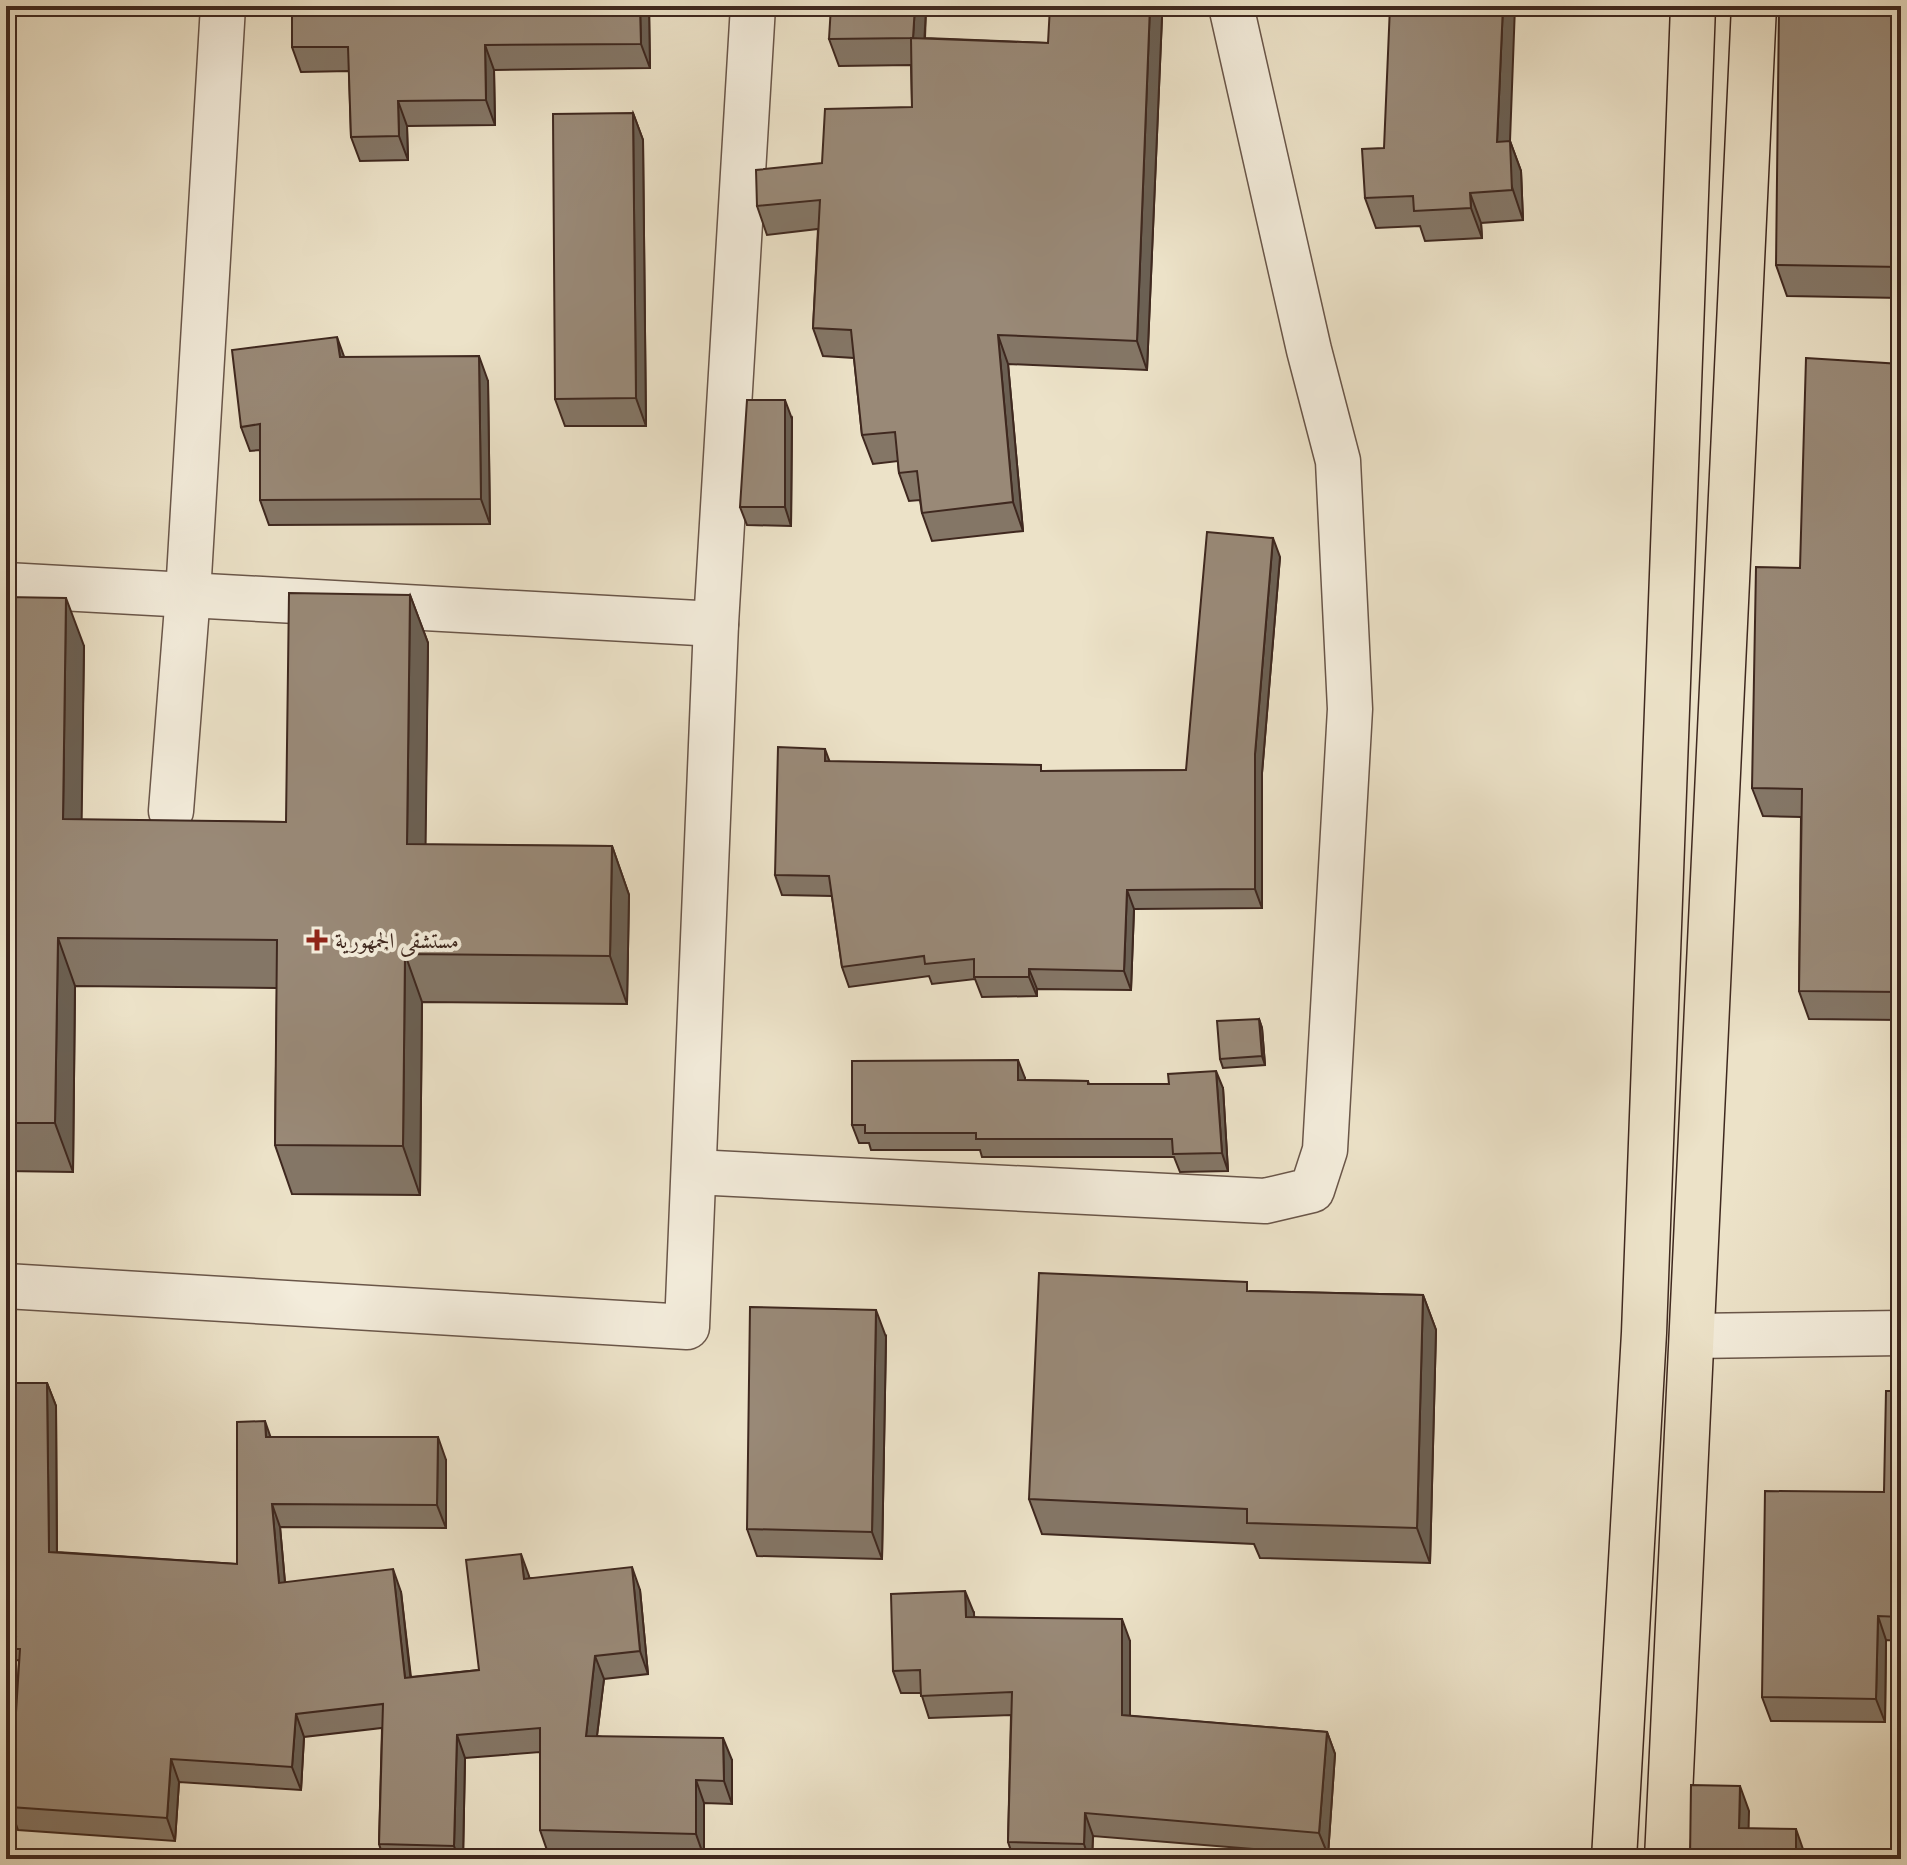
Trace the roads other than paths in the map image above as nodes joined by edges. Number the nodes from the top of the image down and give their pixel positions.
1 (223, 6) edge
2 (753, 6) edge
3 (1231, 6) edge
4 (1693, 6) edge
5 (1754, 6) edge
6 (6, 585) edge
7 (188, 594) junction
8 (716, 624) junction
9 (171, 811) dead end
10 (694, 1172) junction
11 (6, 1286) edge
12 (1644, 1333) junction
13 (1901, 1333) edge
14 (1693, 1336) junction
15 (1614, 1859) edge
16 (1667, 1859) edge

1 - 7 street
2 - 8 street
3 - 10 street
4 - 12 main road
5 - 14 main road
6 - 7 street
7 - 8 street
7 - 9 street
8 - 10 street
10 - 11 street
12 - 14 main road
12 - 15 main road
13 - 14 street
14 - 16 main road

